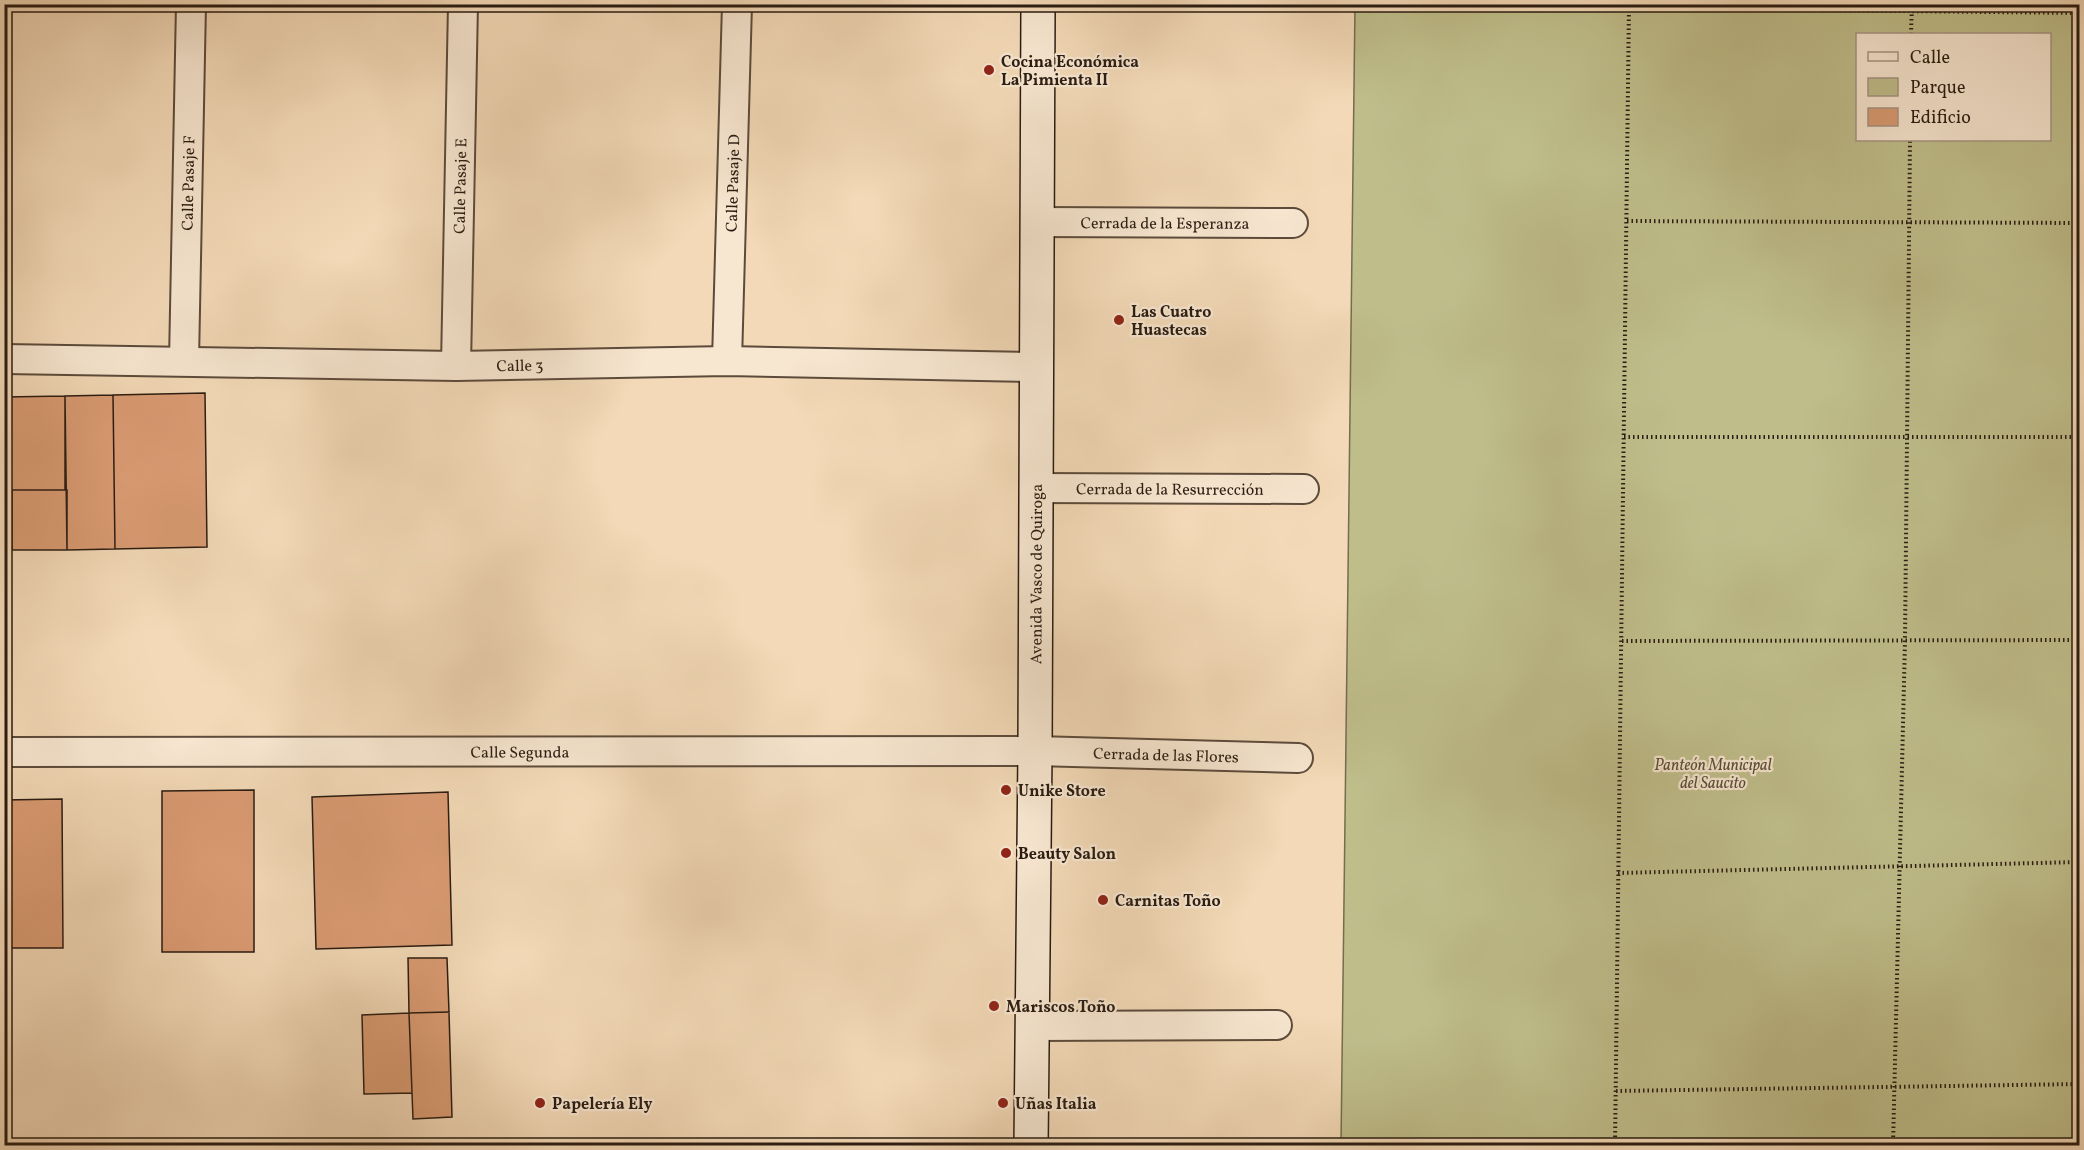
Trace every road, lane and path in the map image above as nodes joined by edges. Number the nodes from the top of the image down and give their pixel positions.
1 (191, 4) edge
2 (463, 4) edge
3 (737, 4) edge
4 (1038, 4) edge
5 (1912, 4) edge
6 (1629, 6) edge
7 (1911, 12) junction
8 (2079, 13) edge
9 (1911, 33) edge
10 (1910, 141) edge
11 (1036, 222) junction
12 (1627, 222) junction
13 (1293, 223) dead end
14 (1909, 223) junction
15 (2079, 223) edge
16 (4, 359) edge
17 (184, 361) junction
18 (727, 362) junction
19 (456, 366) junction
20 (1035, 367) junction
21 (1624, 437) junction
22 (1907, 437) junction
23 (2079, 437) edge
24 (1036, 488) junction
25 (1304, 489) dead end
26 (1905, 640) junction
27 (2079, 640) edge
28 (1622, 641) junction
29 (1035, 751) junction
30 (4, 752) edge
31 (1298, 758) dead end
32 (2079, 862) edge
33 (1900, 867) junction
34 (1618, 873) junction
35 (1277, 1025) dead end
36 (1032, 1026) junction
37 (2079, 1084) edge
38 (1895, 1088) junction
39 (1616, 1091) junction
40 (1031, 1146) edge
41 (1615, 1146) edge
42 (1893, 1146) edge

1 - 17 street, Calle Pasaje F
2 - 19 street, Calle Pasaje E
3 - 18 street, Calle Pasaje D
4 - 11 main road, Avenida Vasco de Quiroga
5 - 7 path
6 - 7 path
6 - 12 path
7 - 8 path
7 - 9 path
10 - 14 path
11 - 13 street, Cerrada de la Esperanza
11 - 20 main road, Avenida Vasco de Quiroga
12 - 14 path
12 - 21 path
14 - 15 path
14 - 22 path
16 - 17 street, Calle 3
17 - 19 street, Calle 3
18 - 19 street, Calle 3
18 - 20 street, Calle 3
20 - 24 main road, Avenida Vasco de Quiroga
21 - 22 path
21 - 28 path
22 - 23 path
22 - 26 path
24 - 25 street, Cerrada de la Resurrección
24 - 29 main road, Avenida Vasco de Quiroga
26 - 27 path
26 - 28 path
26 - 33 path
28 - 34 path
29 - 30 street, Calle Segunda
29 - 31 street, Cerrada de las Flores
29 - 36 main road, Avenida Vasco de Quiroga
32 - 33 path
33 - 34 path
33 - 38 path
34 - 39 path
35 - 36 street
36 - 40 main road, Avenida Vasco de Quiroga
37 - 38 path
38 - 39 path
38 - 42 path
39 - 41 path

